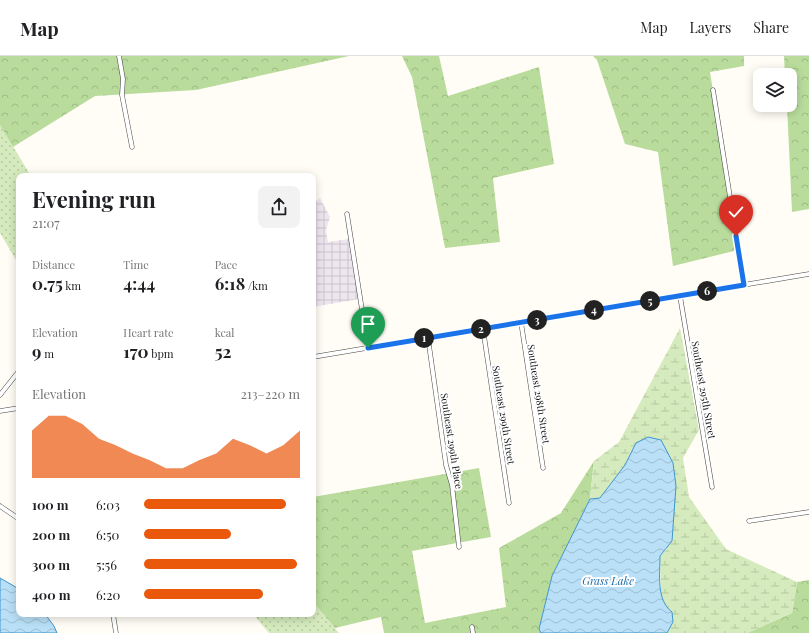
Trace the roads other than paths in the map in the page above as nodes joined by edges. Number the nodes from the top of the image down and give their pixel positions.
1 (119, 56) edge
2 (713, 90) dead end
3 (132, 147) dead end
4 (347, 214) dead end
5 (809, 274) edge
6 (744, 285) junction
7 (680, 296) junction
8 (520, 322) junction
9 (483, 329) junction
10 (428, 338) junction
11 (368, 348) junction
12 (316, 357) edge
13 (16, 375) edge
14 (0, 396) edge
15 (16, 409) edge
16 (0, 412) edge
17 (543, 468) dead end
18 (712, 487) dead end
19 (510, 503) dead end
20 (0, 506) edge
21 (809, 512) edge
22 (16, 517) edge
23 (749, 521) dead end
24 (459, 547) dead end
25 (113, 617) edge
26 (472, 627) dead end
27 (116, 633) edge
28 (473, 633) edge

1 - 3 street
2 - 6 street
4 - 11 street
5 - 6 street
6 - 7 street
7 - 8 street
7 - 18 street, Southeast 295th Street
8 - 9 street
8 - 17 street, Southeast 298th Street
9 - 10 street
9 - 19 street, Southeast 299th Street
10 - 11 street
10 - 24 street, Southeast 299th Place
11 - 12 street
13 - 14 street
15 - 16 street
20 - 22 street
21 - 23 street
25 - 27 street
26 - 28 street

